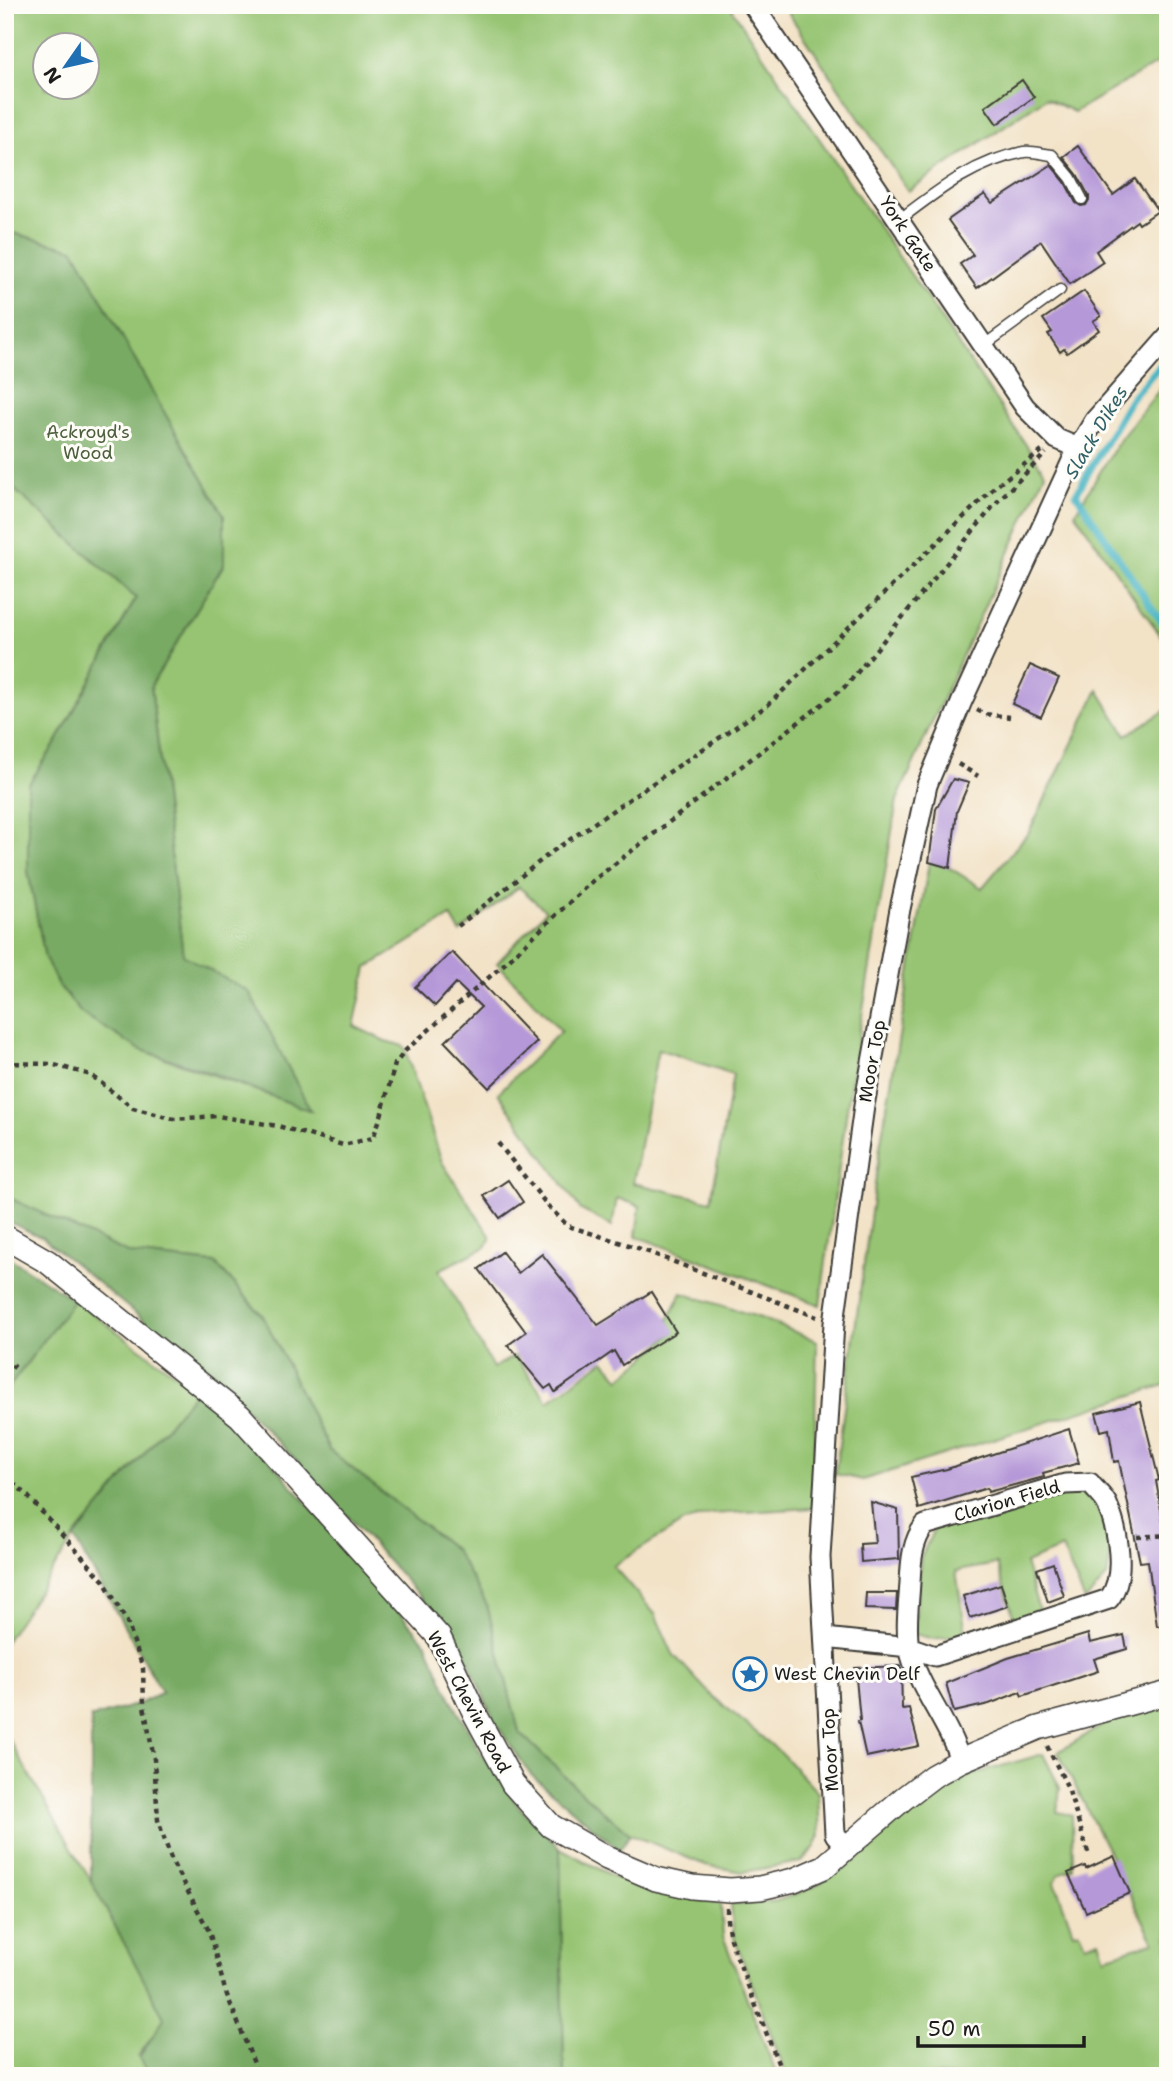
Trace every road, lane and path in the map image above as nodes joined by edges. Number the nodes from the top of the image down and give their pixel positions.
1 (753, 5) edge
2 (1082, 199) dead end
3 (899, 220) junction
4 (1060, 290) dead end
5 (1168, 337) edge
6 (983, 346) junction
7 (1058, 440) junction
8 (1078, 448) junction
9 (962, 701) junction
10 (1010, 717) dead end
11 (458, 926) dead end
12 (5, 1063) edge
13 (498, 1143) dead end
14 (5, 1237) edge
15 (834, 1323) junction
16 (5, 1359) edge
17 (5, 1378) edge
18 (5, 1476) edge
19 (1168, 1535) edge
20 (1116, 1539) junction
21 (825, 1638) junction
22 (909, 1647) junction
23 (1168, 1693) edge
24 (1038, 1728) junction
25 (960, 1761) junction
26 (846, 1847) junction
27 (1089, 1856) dead end
28 (730, 1890) junction
29 (259, 2076) edge
30 (783, 2076) edge

1 - 3 street, York Gate
2 - 3 lane
3 - 6 street, York Gate
4 - 6 lane
5 - 8 street, Moor Top
6 - 7 street, York Gate
7 - 8 street, York Gate
7 - 11 path
7 - 12 path
8 - 9 street, Moor Top
9 - 10 path
9 - 15 street, Moor Top
13 - 15 path
14 - 28 street, West Chevin Road
15 - 21 street, Moor Top
16 - 17 path
18 - 29 path
19 - 20 path
20 - 22 street, Clarion Field
20 - 22 street, Clarion Field
21 - 22 street
21 - 26 street, Moor Top
22 - 25 street, Clarion Field
23 - 24 street, West Chevin Road
24 - 25 street, West Chevin Road
24 - 27 path
25 - 26 street, West Chevin Road
26 - 28 street, West Chevin Road
28 - 30 path

